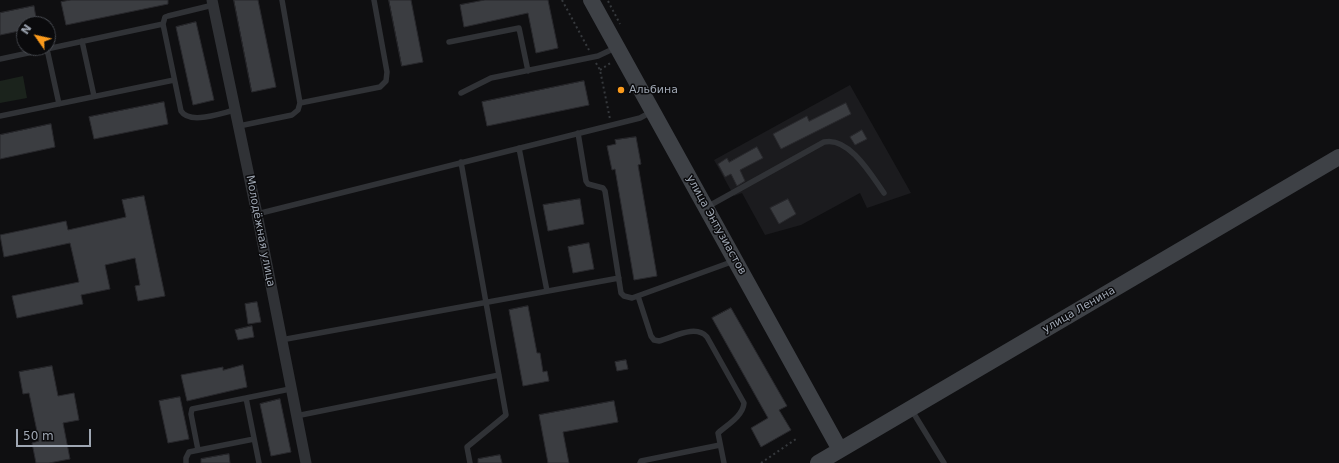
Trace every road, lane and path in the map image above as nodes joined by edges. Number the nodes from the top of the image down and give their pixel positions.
1 (282, 0) edge
2 (374, 0) edge
3 (591, 0) edge
4 (212, 3) edge
5 (163, 24) junction
6 (82, 41) junction
7 (448, 42) dead end
8 (617, 46) junction
9 (56, 47) edge
10 (16, 56) edge
11 (49, 56) edge
12 (0, 59) edge
13 (528, 71) junction
14 (174, 80) junction
15 (461, 93) dead end
16 (94, 96) junction
17 (300, 103) junction
18 (59, 104) junction
19 (235, 110) junction
20 (653, 111) junction
21 (0, 116) edge
22 (239, 126) junction
23 (578, 133) junction
24 (519, 148) junction
25 (1339, 158) edge
26 (461, 162) junction
27 (884, 193) dead end
28 (706, 207) junction
29 (257, 214) junction
30 (736, 260) junction
31 (619, 278) junction
32 (547, 291) junction
33 (638, 296) junction
34 (486, 302) junction
35 (281, 340) junction
36 (499, 375) junction
37 (290, 389) junction
38 (246, 398) junction
39 (910, 409) junction
40 (296, 416) junction
41 (254, 439) junction
42 (796, 439) dead end
43 (720, 445) junction
44 (198, 450) junction
45 (840, 450) junction
46 (186, 463) edge
47 (259, 463) edge
48 (304, 463) edge
49 (470, 463) edge
50 (640, 463) edge
51 (724, 463) edge
52 (761, 463) edge
53 (818, 463) edge
54 (944, 463) edge

1 - 17 lane
2 - 17 lane
3 - 8 street, улица Энтузиастов
4 - 5 lane
4 - 19 street, Молодёжная улица
5 - 6 lane
5 - 14 lane
6 - 9 lane
6 - 16 lane
7 - 13 lane
8 - 13 lane
8 - 20 street, улица Энтузиастов
10 - 12 lane
11 - 18 lane
13 - 15 lane
14 - 16 lane
14 - 19 lane
16 - 18 lane
17 - 22 lane
18 - 21 lane
19 - 22 street, Молодёжная улица
20 - 23 lane
20 - 28 street, улица Энтузиастов
22 - 29 street, Молодёжная улица
23 - 24 lane
23 - 31 lane
24 - 26 lane
24 - 32 lane
25 - 39 street, улица Ленина
26 - 29 lane
26 - 34 lane
27 - 28 lane
28 - 30 street, улица Энтузиастов
29 - 35 street, Молодёжная улица
30 - 33 lane
30 - 45 street, улица Энтузиастов
31 - 32 lane
31 - 33 lane
32 - 34 lane
33 - 43 lane
34 - 35 lane
34 - 36 lane
35 - 37 street, Молодёжная улица
36 - 40 lane
36 - 49 lane
37 - 38 lane
37 - 40 street, Молодёжная улица
38 - 41 lane
38 - 44 lane
39 - 45 street, улица Ленина
39 - 54 lane
40 - 48 street, Молодёжная улица
41 - 44 lane
41 - 47 lane
42 - 52 path
43 - 50 lane
43 - 51 lane
44 - 46 lane
45 - 53 street, улица Ленина

